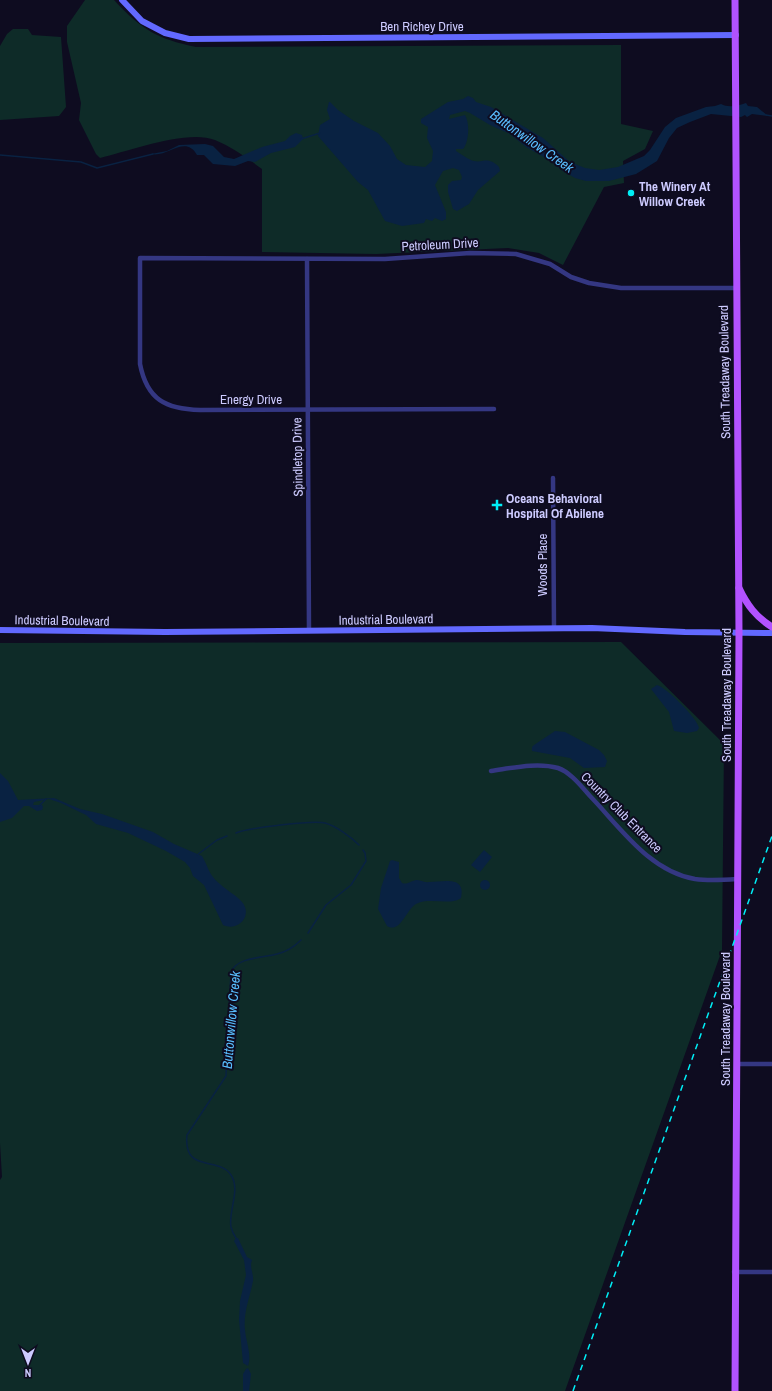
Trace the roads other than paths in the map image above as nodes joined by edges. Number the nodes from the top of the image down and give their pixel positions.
1 (122, 0) edge
2 (735, 0) edge
3 (736, 35) junction
4 (140, 258) joint
5 (307, 259) junction
6 (735, 288) junction
7 (494, 409) dead end
8 (308, 410) junction
9 (553, 478) dead end
10 (738, 585) junction
11 (772, 627) edge
12 (554, 628) junction
13 (0, 630) edge
14 (309, 631) junction
15 (739, 633) junction
16 (772, 633) edge
17 (491, 771) dead end
18 (738, 879) junction
19 (738, 1064) junction
20 (772, 1064) edge
21 (734, 1272) junction
22 (772, 1272) edge
23 (735, 1391) edge

1 - 3 main road, Ben Richey Drive
2 - 3 main road, South Treadaway Boulevard
3 - 6 main road, South Treadaway Boulevard
4 - 5 street, Petroleum Drive
4 - 8 street, Energy Drive
5 - 6 street, Petroleum Drive
5 - 8 street, Spindletop Drive
6 - 10 main road, South Treadaway Boulevard
7 - 8 street, Energy Drive
8 - 14 street, Spindletop Drive
9 - 12 street, Woods Place
10 - 11 main road
10 - 15 main road, South Treadaway Boulevard
12 - 14 main road, Industrial Boulevard
12 - 15 main road, Industrial Boulevard
13 - 14 main road, Industrial Boulevard
15 - 16 main road, Industrial Boulevard
15 - 18 main road, South Treadaway Boulevard
17 - 18 street, Country Club Entrance
18 - 19 main road, South Treadaway Boulevard
19 - 20 street
19 - 21 main road, South Treadaway Boulevard
21 - 22 street
21 - 23 main road, South Treadaway Boulevard

